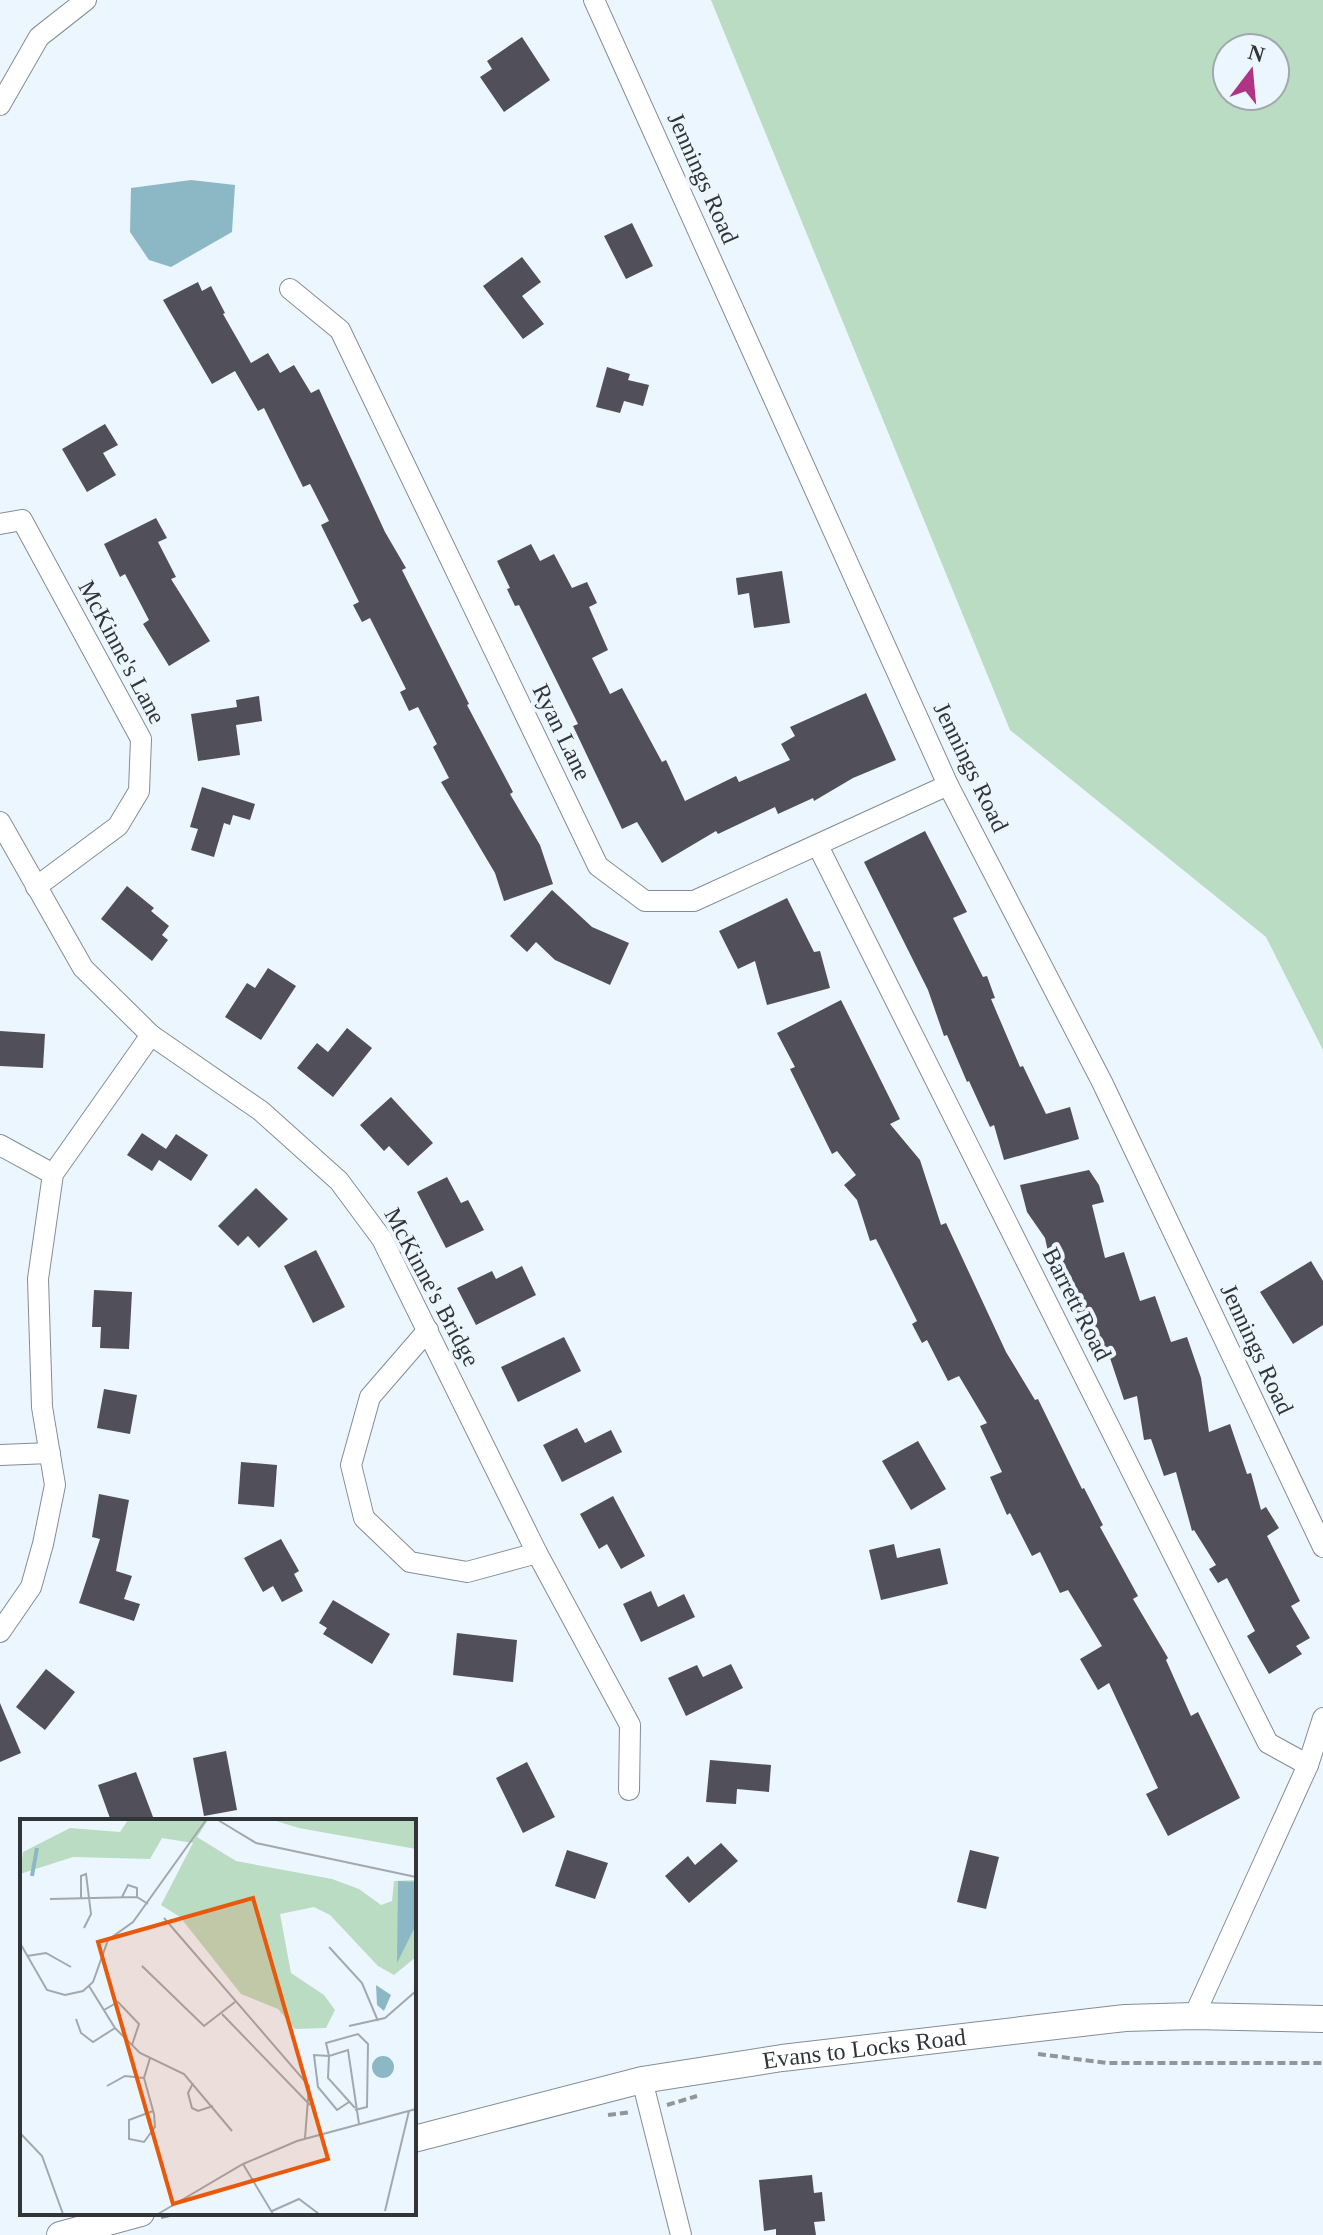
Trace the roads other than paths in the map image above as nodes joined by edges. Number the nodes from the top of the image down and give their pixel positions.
1 (86, 0) edge
2 (594, 0) edge
3 (0, 105) edge
4 (290, 289) dead end
5 (0, 524) edge
6 (948, 785) junction
7 (0, 822) edge
8 (818, 846) junction
9 (36, 887) junction
10 (151, 1035) junction
11 (0, 1145) edge
12 (53, 1174) junction
13 (428, 1330) junction
14 (50, 1453) junction
15 (0, 1455) edge
16 (1323, 1547) edge
17 (537, 1553) junction
18 (0, 1632) edge
19 (1323, 1718) edge
20 (1308, 1765) junction
21 (629, 1790) dead end
22 (1194, 2016) junction
23 (1323, 2019) edge
24 (642, 2080) junction
25 (416, 2138) edge
26 (134, 2215) edge
27 (60, 2235) edge
28 (681, 2235) edge

1 - 3 street
2 - 6 street, Jennings Road
4 - 8 street, Ryan Lane
5 - 9 street, McKinne's Lane
6 - 8 street, Ryan Lane
6 - 16 street, Jennings Road
7 - 9 street, McKinne's Bridge
8 - 20 street, Barrett Road
9 - 10 street, McKinne's Bridge
10 - 12 street
10 - 13 street, McKinne's Bridge
11 - 12 street
12 - 14 street
13 - 17 street, McKinne's Bridge
13 - 17 street
14 - 15 street
14 - 18 street
17 - 21 street, McKinne's Bridge
19 - 20 street
20 - 22 street
22 - 23 street, Evans to Locks Road
22 - 24 street, Evans to Locks Road
24 - 25 street, Evans to Locks Road
24 - 28 street
26 - 27 street

